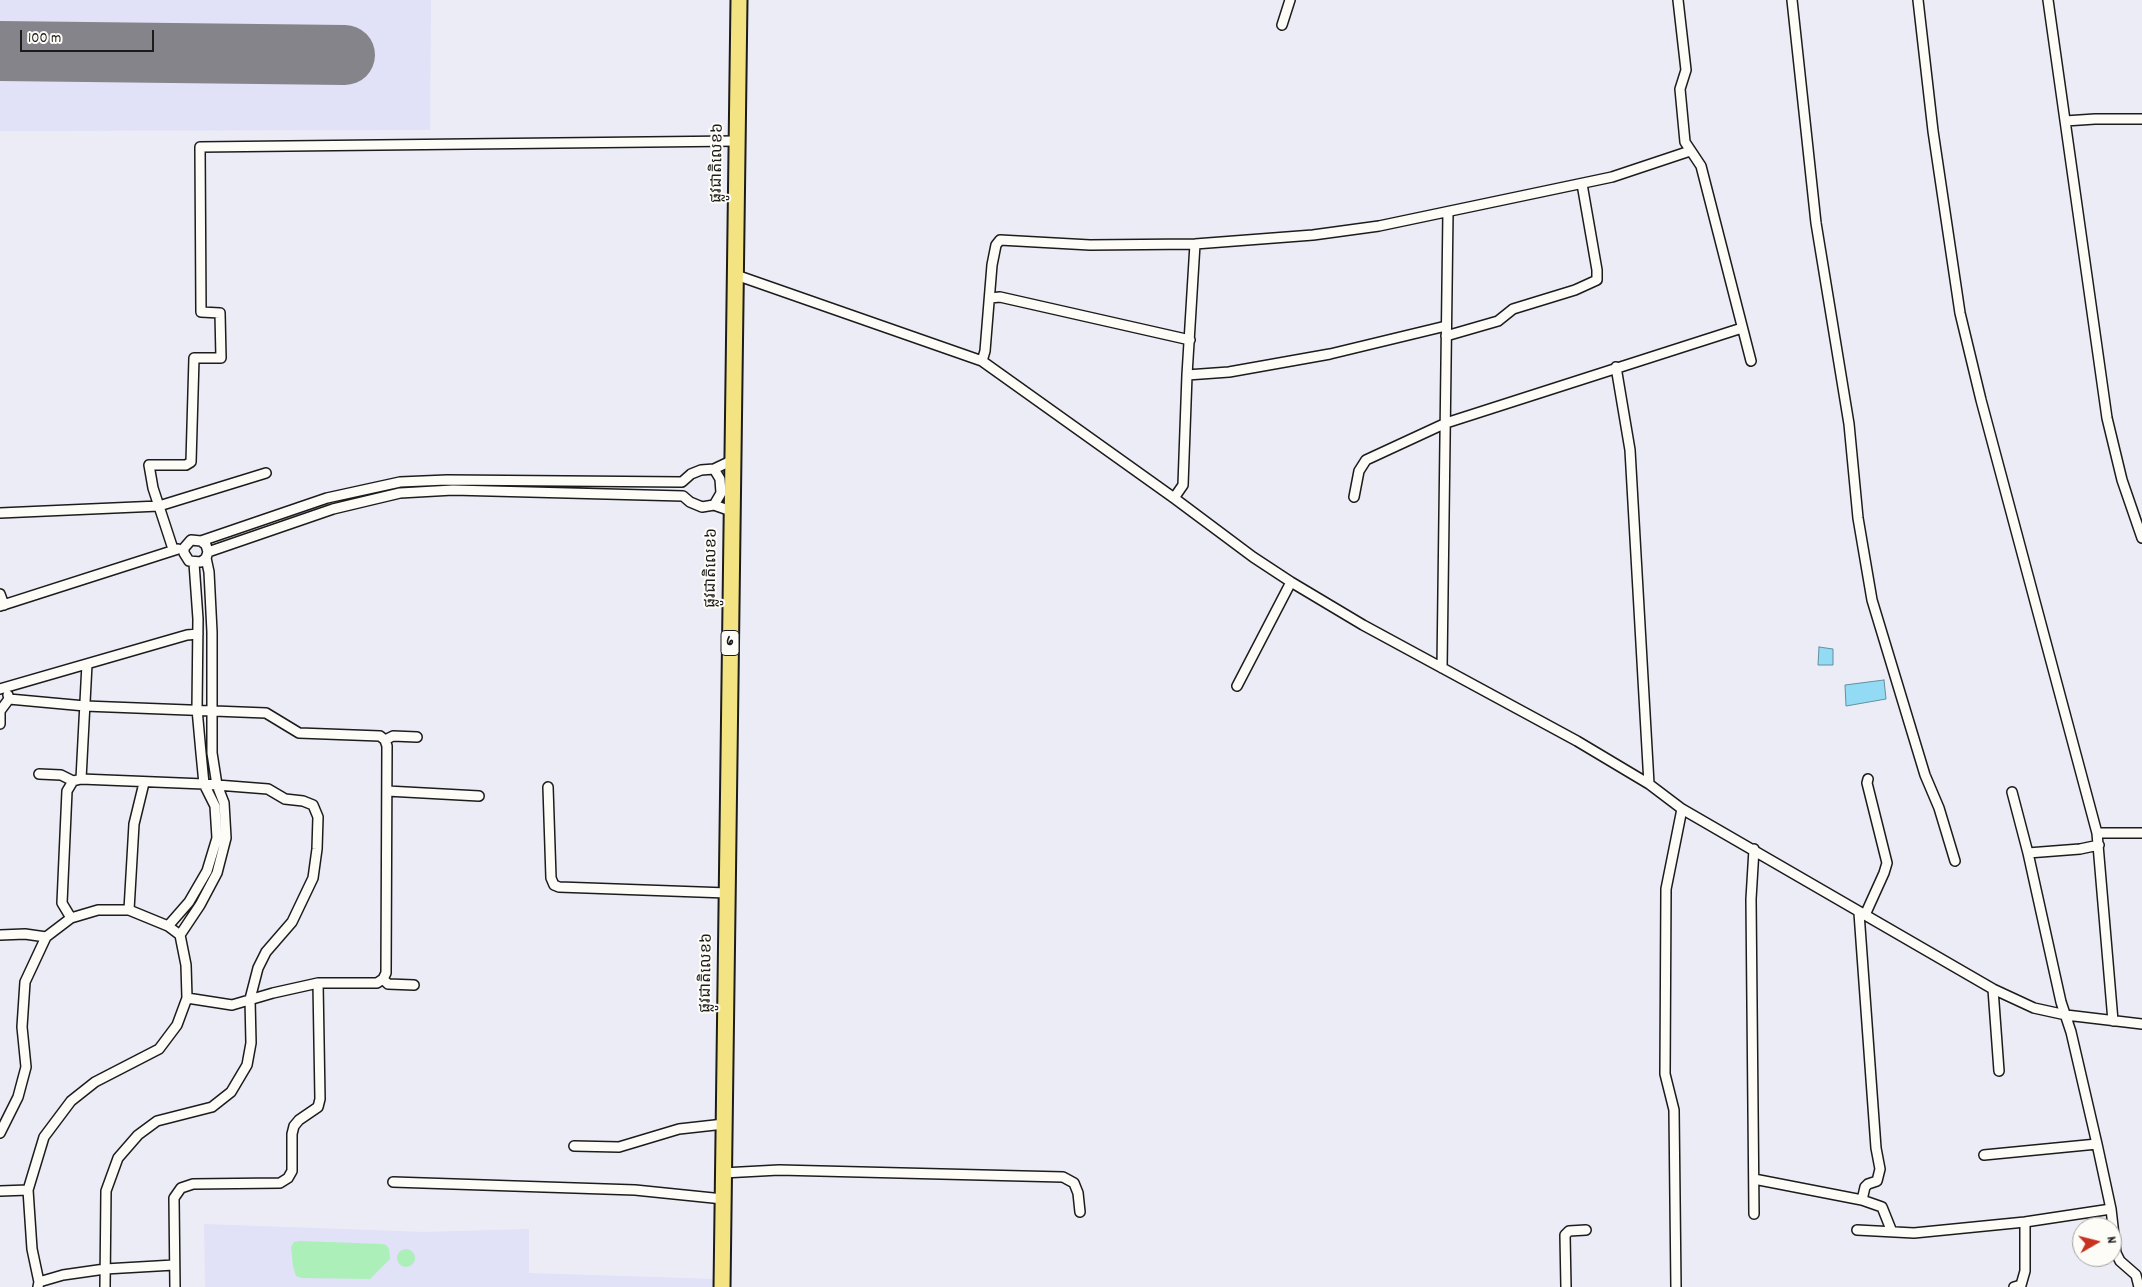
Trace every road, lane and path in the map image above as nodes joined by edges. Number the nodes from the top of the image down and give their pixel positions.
1 (739, 0) edge
2 (1290, 0) edge
3 (1678, 0) edge
4 (1792, 0) edge
5 (1918, 0) edge
6 (2048, 0) edge
7 (1282, 24) dead end
8 (2142, 119) edge
9 (2065, 121) junction
10 (737, 141) junction
11 (1690, 151) junction
12 (1582, 184) junction
13 (1448, 212) junction
14 (1195, 244) junction
15 (736, 275) junction
16 (990, 298) junction
17 (1446, 326) junction
18 (1742, 328) junction
19 (1446, 336) junction
20 (1190, 340) junction
21 (1751, 360) dead end
22 (982, 361) junction
23 (1616, 367) junction
24 (1187, 375) junction
25 (1446, 423) junction
26 (733, 460) junction
27 (714, 469) junction
28 (266, 472) dead end
29 (400, 482) junction
30 (400, 493) junction
31 (1354, 497) dead end
32 (1174, 498) junction
33 (714, 505) junction
34 (159, 506) junction
35 (731, 511) junction
36 (0, 513) edge
37 (2142, 538) edge
38 (201, 541) junction
39 (184, 548) junction
40 (173, 549) junction
41 (207, 555) junction
42 (194, 563) junction
43 (1291, 582) junction
44 (0, 594) edge
45 (2, 605) edge
46 (198, 634) junction
47 (87, 664) junction
48 (1442, 668) junction
49 (1237, 686) dead end
50 (3, 688) edge
51 (9, 699) junction
52 (84, 706) junction
53 (197, 709) junction
54 (212, 710) junction
55 (0, 724) edge
56 (417, 737) dead end
57 (385, 740) junction
58 (39, 774) dead end
59 (1868, 779) dead end
60 (77, 780) junction
61 (144, 782) junction
62 (204, 784) junction
63 (1649, 784) junction
64 (217, 785) junction
65 (548, 787) dead end
66 (387, 791) junction
67 (2012, 792) dead end
68 (479, 796) dead end
69 (1682, 810) junction
70 (2097, 833) junction
71 (2142, 833) edge
72 (2099, 845) junction
73 (1754, 849) junction
74 (2028, 852) junction
75 (1955, 861) dead end
76 (727, 893) junction
77 (129, 910) junction
78 (1862, 914) junction
79 (71, 918) junction
80 (168, 926) junction
81 (0, 935) edge
82 (180, 935) junction
83 (46, 937) junction
84 (383, 979) junction
85 (318, 983) junction
86 (414, 985) dead end
87 (1993, 989) junction
88 (187, 998) junction
89 (250, 999) junction
90 (2066, 1015) junction
91 (2113, 1021) junction
92 (2142, 1024) edge
93 (1999, 1072) dead end
94 (724, 1124) junction
95 (0, 1133) edge
96 (2097, 1144) junction
97 (574, 1146) dead end
98 (1984, 1155) dead end
99 (723, 1173) junction
100 (1754, 1179) junction
101 (393, 1182) dead end
102 (28, 1190) junction
103 (0, 1191) edge
104 (723, 1199) junction
105 (1862, 1200) junction
106 (2111, 1209) junction
107 (1080, 1212) dead end
108 (1754, 1214) dead end
109 (2025, 1222) junction
110 (1586, 1230) dead end
111 (1857, 1230) dead end
112 (1892, 1232) junction
113 (174, 1265) junction
114 (105, 1269) junction
115 (39, 1284) edge
116 (105, 1287) edge
117 (175, 1287) edge
118 (722, 1287) edge
119 (1566, 1287) edge
120 (1676, 1287) edge
121 (2014, 1287) edge
122 (2139, 1287) edge

1 - 10 highway, ផ្លូវជាតិលេខ៦ / 6
2 - 7 street
3 - 11 street
4 - 75 street
5 - 70 street
6 - 9 street
8 - 9 street
9 - 37 street
10 - 15 highway, ផ្លូវជាតិលេខ៦ / 6
10 - 34 street
11 - 12 street
11 - 18 street
12 - 13 street
12 - 19 street
13 - 14 street
13 - 17 street
14 - 16 street
14 - 20 street
15 - 22 street
15 - 26 highway, ផ្លូវជាតិលេខ៦ / 6
16 - 20 street
16 - 22 street
17 - 19 street
17 - 24 street
18 - 21 street
18 - 23 street
19 - 25 street
20 - 24 street
22 - 32 street
23 - 25 street
23 - 63 street
24 - 32 street
25 - 31 street
25 - 48 street
26 - 27 street
26 - 35 highway, ផ្លូវជាតិលេខ៦ / 6
27 - 29 street
27 - 33 street
28 - 34 street
29 - 30 street
29 - 38 street
30 - 33 street
30 - 41 street
32 - 43 street
33 - 35 street
34 - 36 street
34 - 40 street
35 - 76 highway, ផ្លូវជាតិលេខ៦ / 6
38 - 39 street
38 - 41 street
39 - 40 street
39 - 42 street
40 - 45 street
41 - 42 street
41 - 54 street
42 - 46 street
43 - 48 street
43 - 49 street
44 - 45 street
46 - 47 street
46 - 53 street
47 - 50 street
47 - 52 street
48 - 63 street
50 - 51 street
51 - 52 street
51 - 55 street
52 - 53 street
52 - 60 street
53 - 54 street
53 - 62 street
54 - 57 street
54 - 64 street
56 - 57 street
57 - 66 street
58 - 60 street
59 - 78 street
60 - 61 street
60 - 79 street
61 - 62 street
61 - 77 street
62 - 64 street
62 - 80 street
63 - 69 street
64 - 82 street
64 - 89 street
65 - 76 street
66 - 68 street
66 - 84 street
67 - 74 street
69 - 73 street
69 - 120 street
70 - 71 street
70 - 72 street
72 - 74 street
72 - 91 street
73 - 78 street
73 - 100 street
74 - 90 street
76 - 94 highway, ផ្លូវជាតិលេខ៦ / 6
77 - 79 street
77 - 80 street
78 - 87 street
78 - 105 street
79 - 83 street
80 - 82 street
81 - 83 street
82 - 88 street
83 - 95 street
84 - 85 street
84 - 86 street
85 - 89 street
85 - 113 street
87 - 90 street
87 - 93 street
88 - 89 street
88 - 102 street
89 - 114 street
90 - 91 street
90 - 96 street
91 - 92 street
94 - 97 street
94 - 99 highway, ផ្លូវជាតិលេខ៦ / 6
96 - 98 street
96 - 106 street
99 - 104 highway, ផ្លូវជាតិលេខ៦ / 6
99 - 107 street
100 - 105 street
100 - 108 street
101 - 104 street
102 - 103 street
102 - 115 street
104 - 118 highway, ផ្លូវជាតិលេខ៦ / 6
105 - 112 street
106 - 109 street
106 - 122 street
109 - 112 street
109 - 121 street
110 - 119 street
111 - 112 street
113 - 114 street
113 - 117 street
114 - 115 street
114 - 116 street

